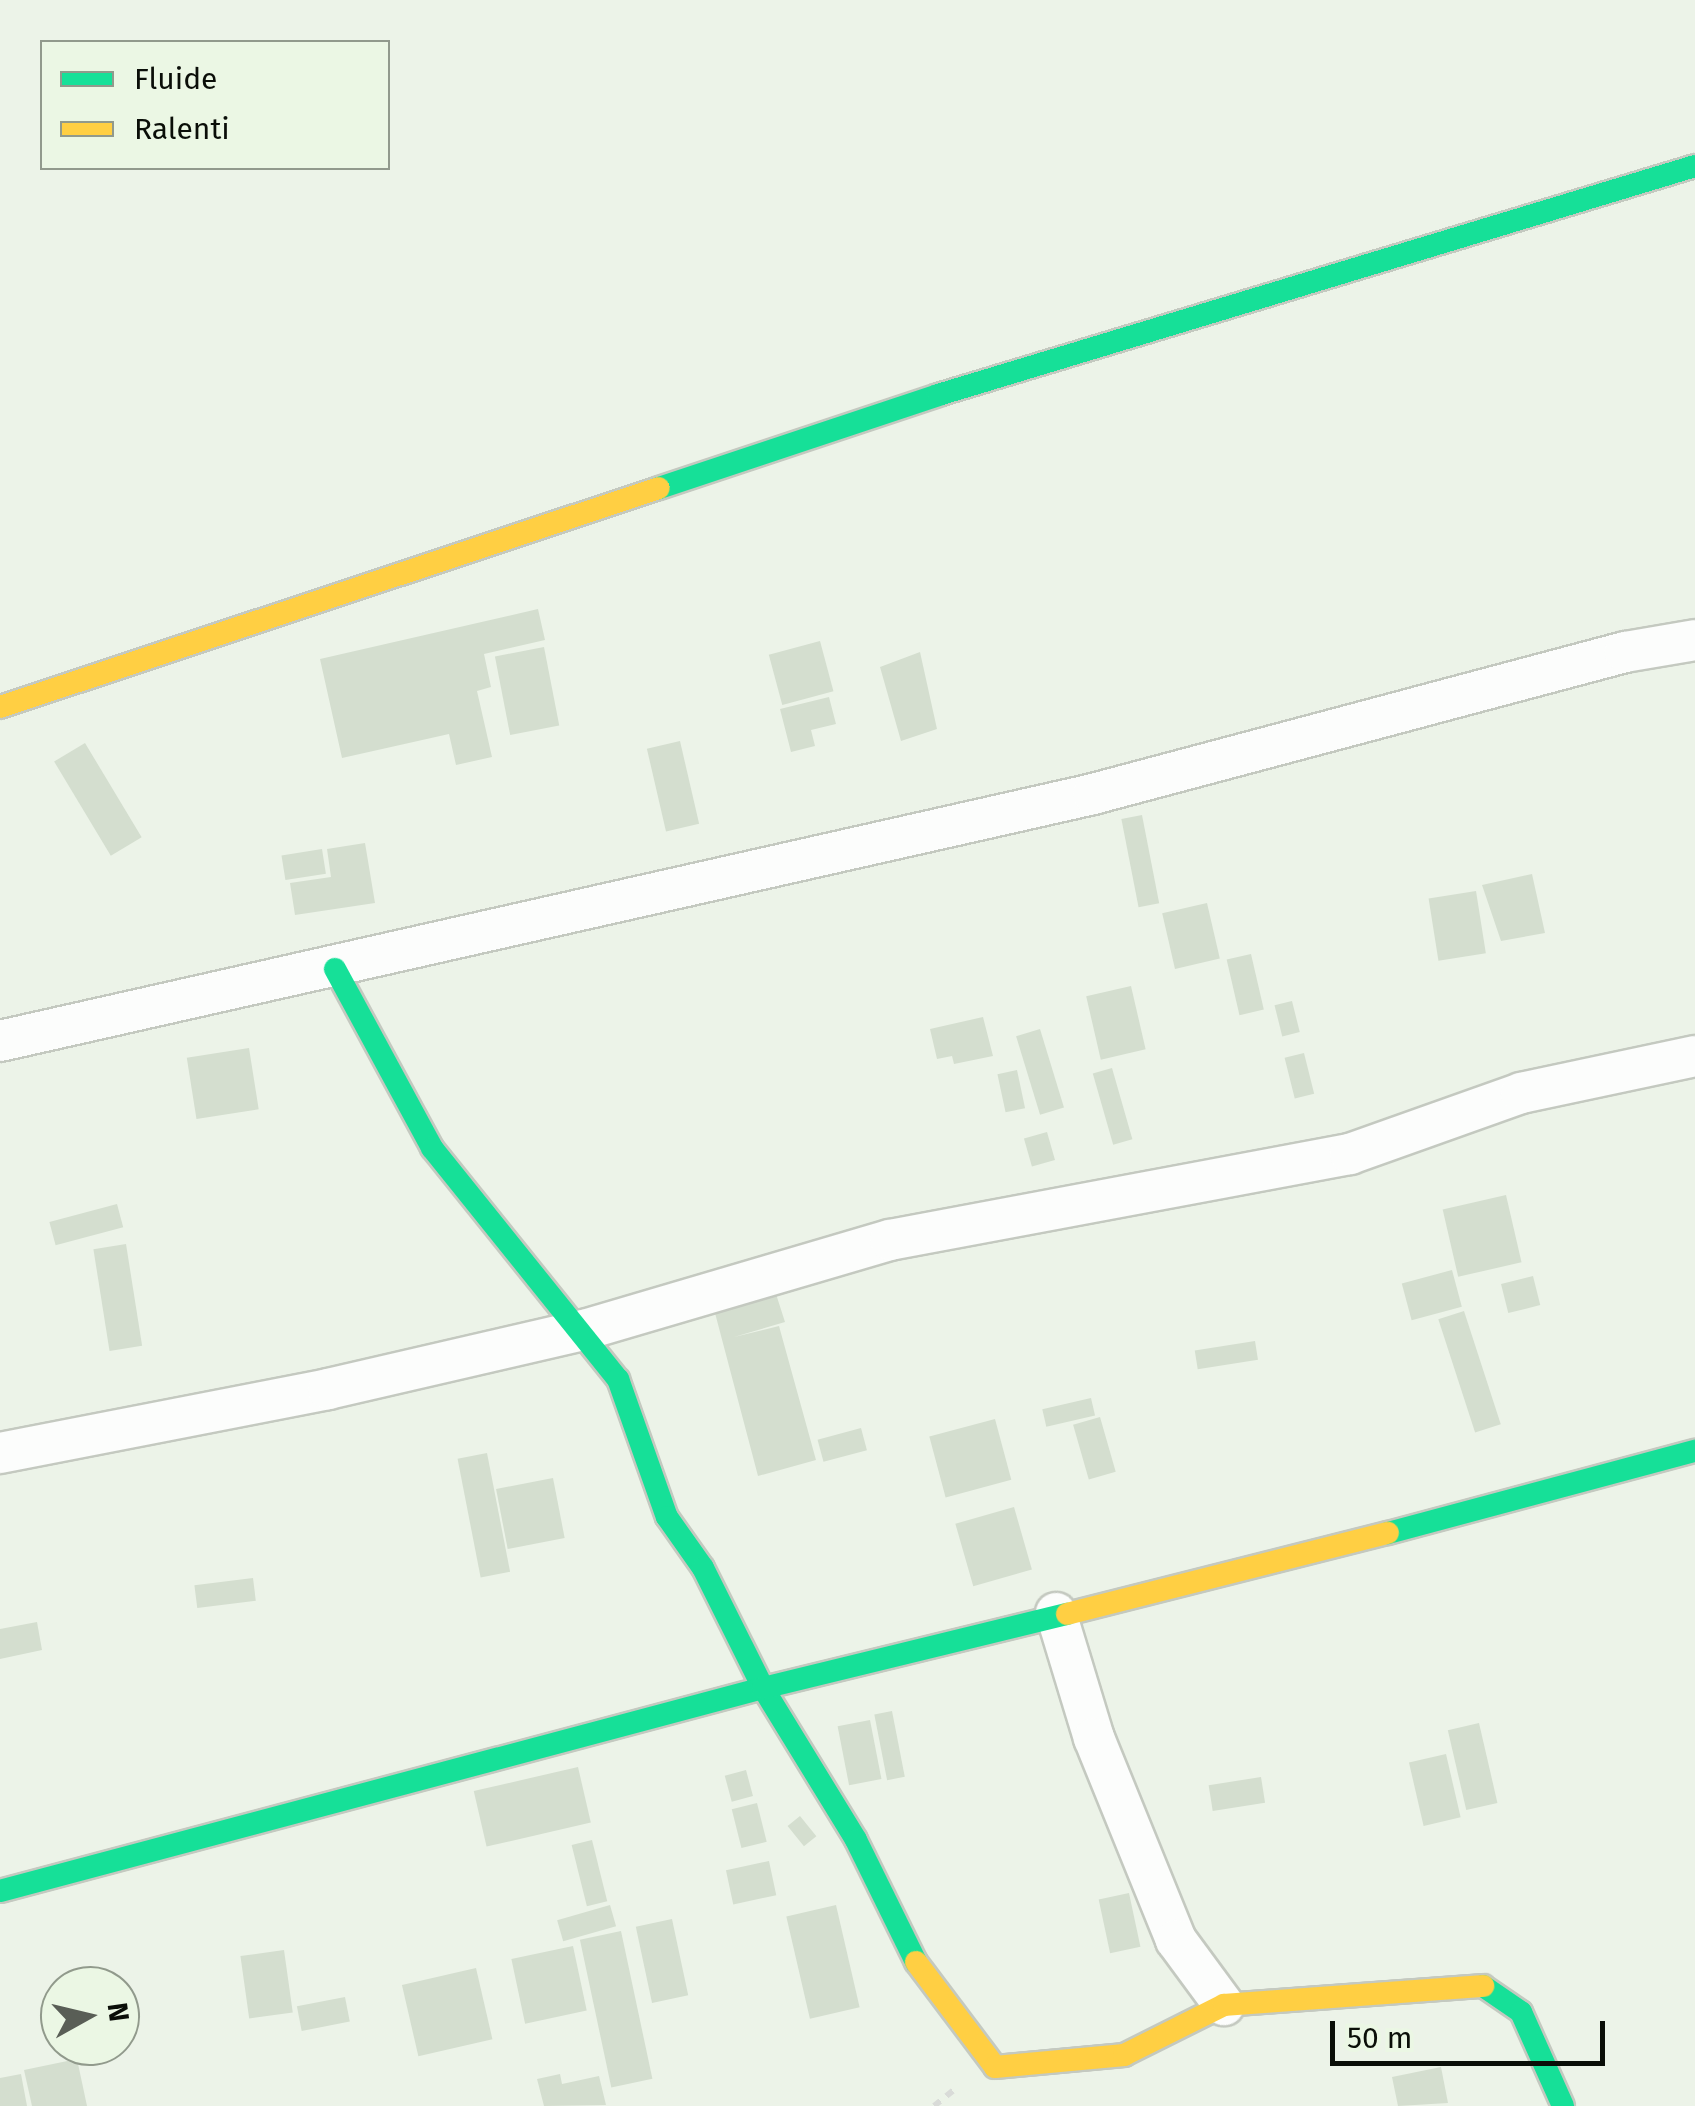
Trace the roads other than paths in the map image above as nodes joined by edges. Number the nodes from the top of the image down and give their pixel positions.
1 (1695, 166) edge
2 (1695, 640) edge
3 (0, 708) edge
4 (335, 969) junction
5 (0, 1041) edge
6 (1695, 1056) edge
7 (584, 1330) junction
8 (1695, 1451) edge
9 (0, 1453) edge
10 (1056, 1613) junction
11 (763, 1688) junction
12 (0, 1892) edge
13 (1224, 2005) junction
14 (1563, 2106) edge

1 - 3 street
2 - 4 street
4 - 5 street
4 - 7 street
6 - 7 street
7 - 9 street
7 - 11 street
8 - 10 street
10 - 11 street
10 - 13 street
11 - 12 street
11 - 13 street
13 - 14 street

